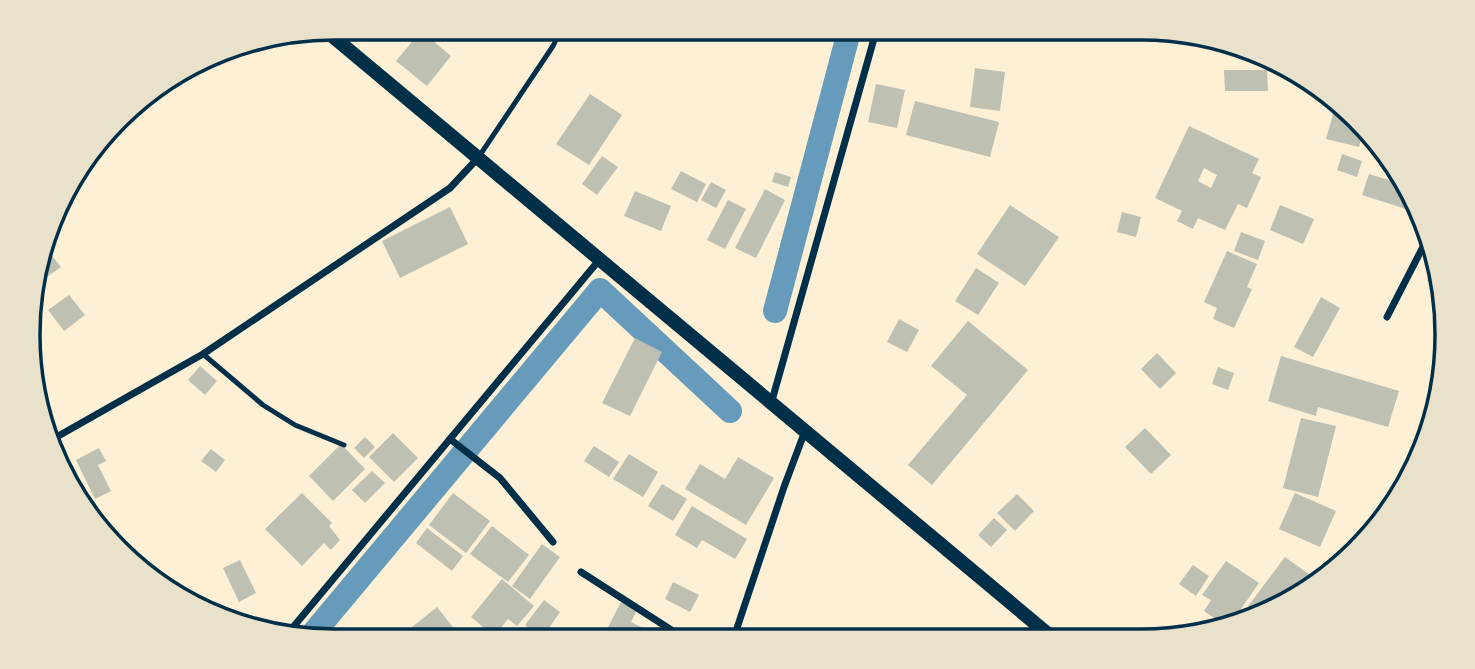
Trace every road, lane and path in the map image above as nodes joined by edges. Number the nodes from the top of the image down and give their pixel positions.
1 (337, 40) edge
2 (557, 40) edge
3 (874, 40) edge
4 (478, 158) junction
5 (1422, 248) edge
6 (601, 258) junction
7 (1387, 317) dead end
8 (203, 354) junction
9 (771, 404) junction
10 (805, 430) junction
11 (58, 435) edge
12 (450, 439) junction
13 (344, 445) dead end
14 (554, 542) dead end
15 (581, 572) dead end
16 (294, 626) edge
17 (670, 629) edge
18 (737, 629) edge
19 (1042, 629) edge

1 - 4 main road
2 - 4 lane
3 - 9 street
4 - 6 main road
4 - 8 street
5 - 7 street
6 - 9 main road
6 - 12 street
8 - 11 street
8 - 13 lane
9 - 10 main road
10 - 18 street
10 - 19 main road
12 - 14 street
12 - 16 street
15 - 17 street

